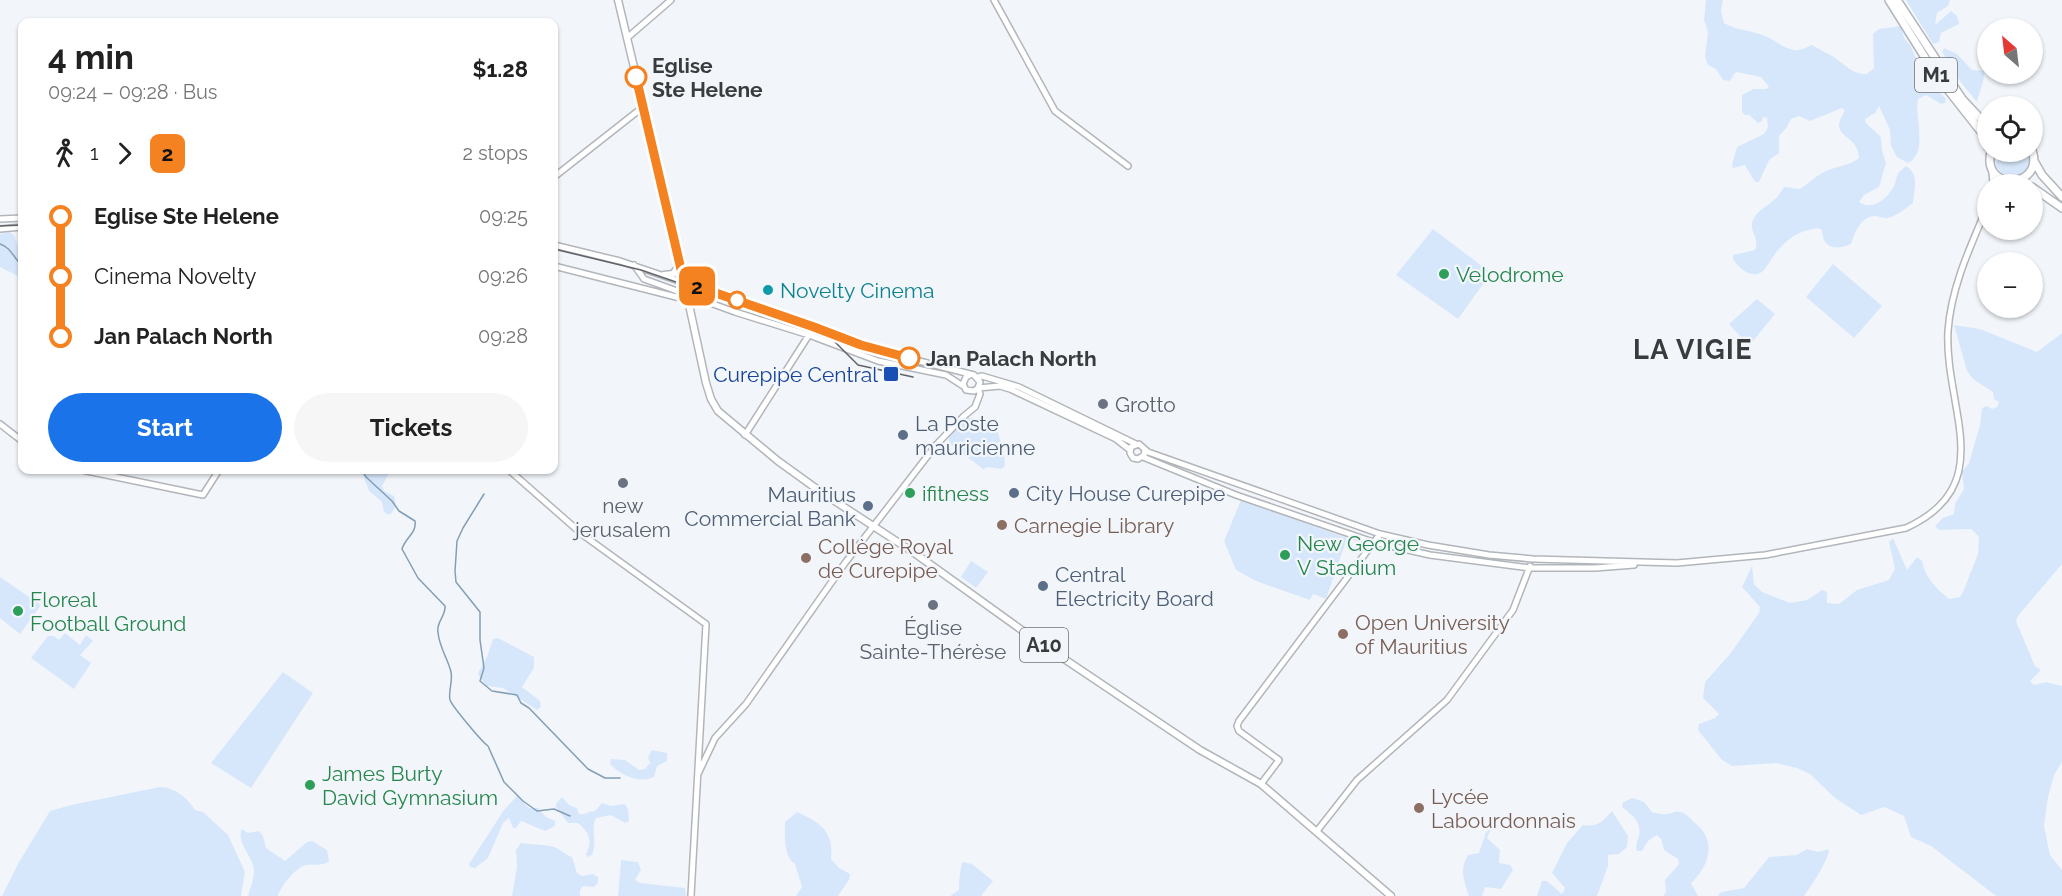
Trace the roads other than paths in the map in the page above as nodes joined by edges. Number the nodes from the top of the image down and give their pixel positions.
1 (618, 0) edge
2 (671, 0) edge
3 (994, 0) edge
4 (1889, 0) edge
5 (1898, 0) edge
6 (627, 38) junction
7 (643, 107) junction
8 (1977, 115) edge
9 (1977, 127) edge
10 (1990, 162) edge
11 (2035, 162) edge
12 (1128, 166) dead end
13 (1992, 170) junction
14 (558, 174) edge
15 (1993, 174) edge
16 (1994, 174) edge
17 (2043, 195) edge
18 (2062, 197) edge
19 (2062, 208) edge
20 (18, 218) edge
21 (0, 219) edge
22 (18, 228) edge
23 (0, 229) edge
24 (1977, 232) edge
25 (558, 245) edge
26 (680, 264) junction
27 (634, 265) junction
28 (558, 267) edge
29 (664, 275) junction
30 (684, 282) junction
31 (688, 297) junction
32 (814, 327) junction
33 (809, 335) junction
34 (970, 375) junction
35 (978, 377) junction
36 (963, 386) junction
37 (978, 388) junction
38 (971, 391) junction
39 (977, 401) junction
40 (0, 424) edge
41 (745, 435) junction
42 (18, 438) edge
43 (1136, 444) junction
44 (1130, 450) junction
45 (1144, 454) junction
46 (101, 474) edge
47 (216, 474) edge
48 (513, 474) edge
49 (873, 526) junction
50 (1380, 534) junction
51 (1373, 542) junction
52 (1533, 559) junction
53 (1663, 563) junction
54 (1530, 568) junction
55 (699, 740) junction
56 (710, 746) junction
57 (698, 774) junction
58 (1262, 784) junction
59 (1317, 831) junction
60 (691, 896) edge
61 (1391, 896) edge

1 - 6 main road, A10
2 - 6 street
3 - 12 street
4 - 9 highway, M1
5 - 8 highway, M1
6 - 7 main road, A10
7 - 14 street
7 - 26 main road, A10
10 - 13 highway, M1
11 - 18 highway
13 - 15 street
13 - 16 highway
17 - 19 highway
20 - 21 street
22 - 23 street
24 - 53 street
25 - 27 street
26 - 29 main road
26 - 30 main road, A10
27 - 29 street
27 - 31 street
28 - 31 street
29 - 30 street
30 - 31 main road, A10
30 - 32 street
31 - 33 street
31 - 41 main road, A10
32 - 33 street
32 - 34 street
33 - 36 street
33 - 41 street
34 - 35 street
34 - 36 street
35 - 37 street
35 - 43 street
36 - 38 street
37 - 38 street
37 - 39 street
37 - 44 street
38 - 39 street
39 - 49 street
40 - 42 street
41 - 49 main road, A10
43 - 44 street
43 - 45 street
44 - 45 street
45 - 50 street
45 - 51 street
46 - 47 street
48 - 55 street
49 - 56 street
49 - 58 main road, A10
50 - 51 street
50 - 52 street
51 - 54 street
51 - 58 street
52 - 53 street
52 - 54 street
53 - 54 street
54 - 59 street
55 - 56 street
55 - 57 street
56 - 57 street
57 - 60 street
58 - 59 main road, A10
59 - 61 main road, A10

